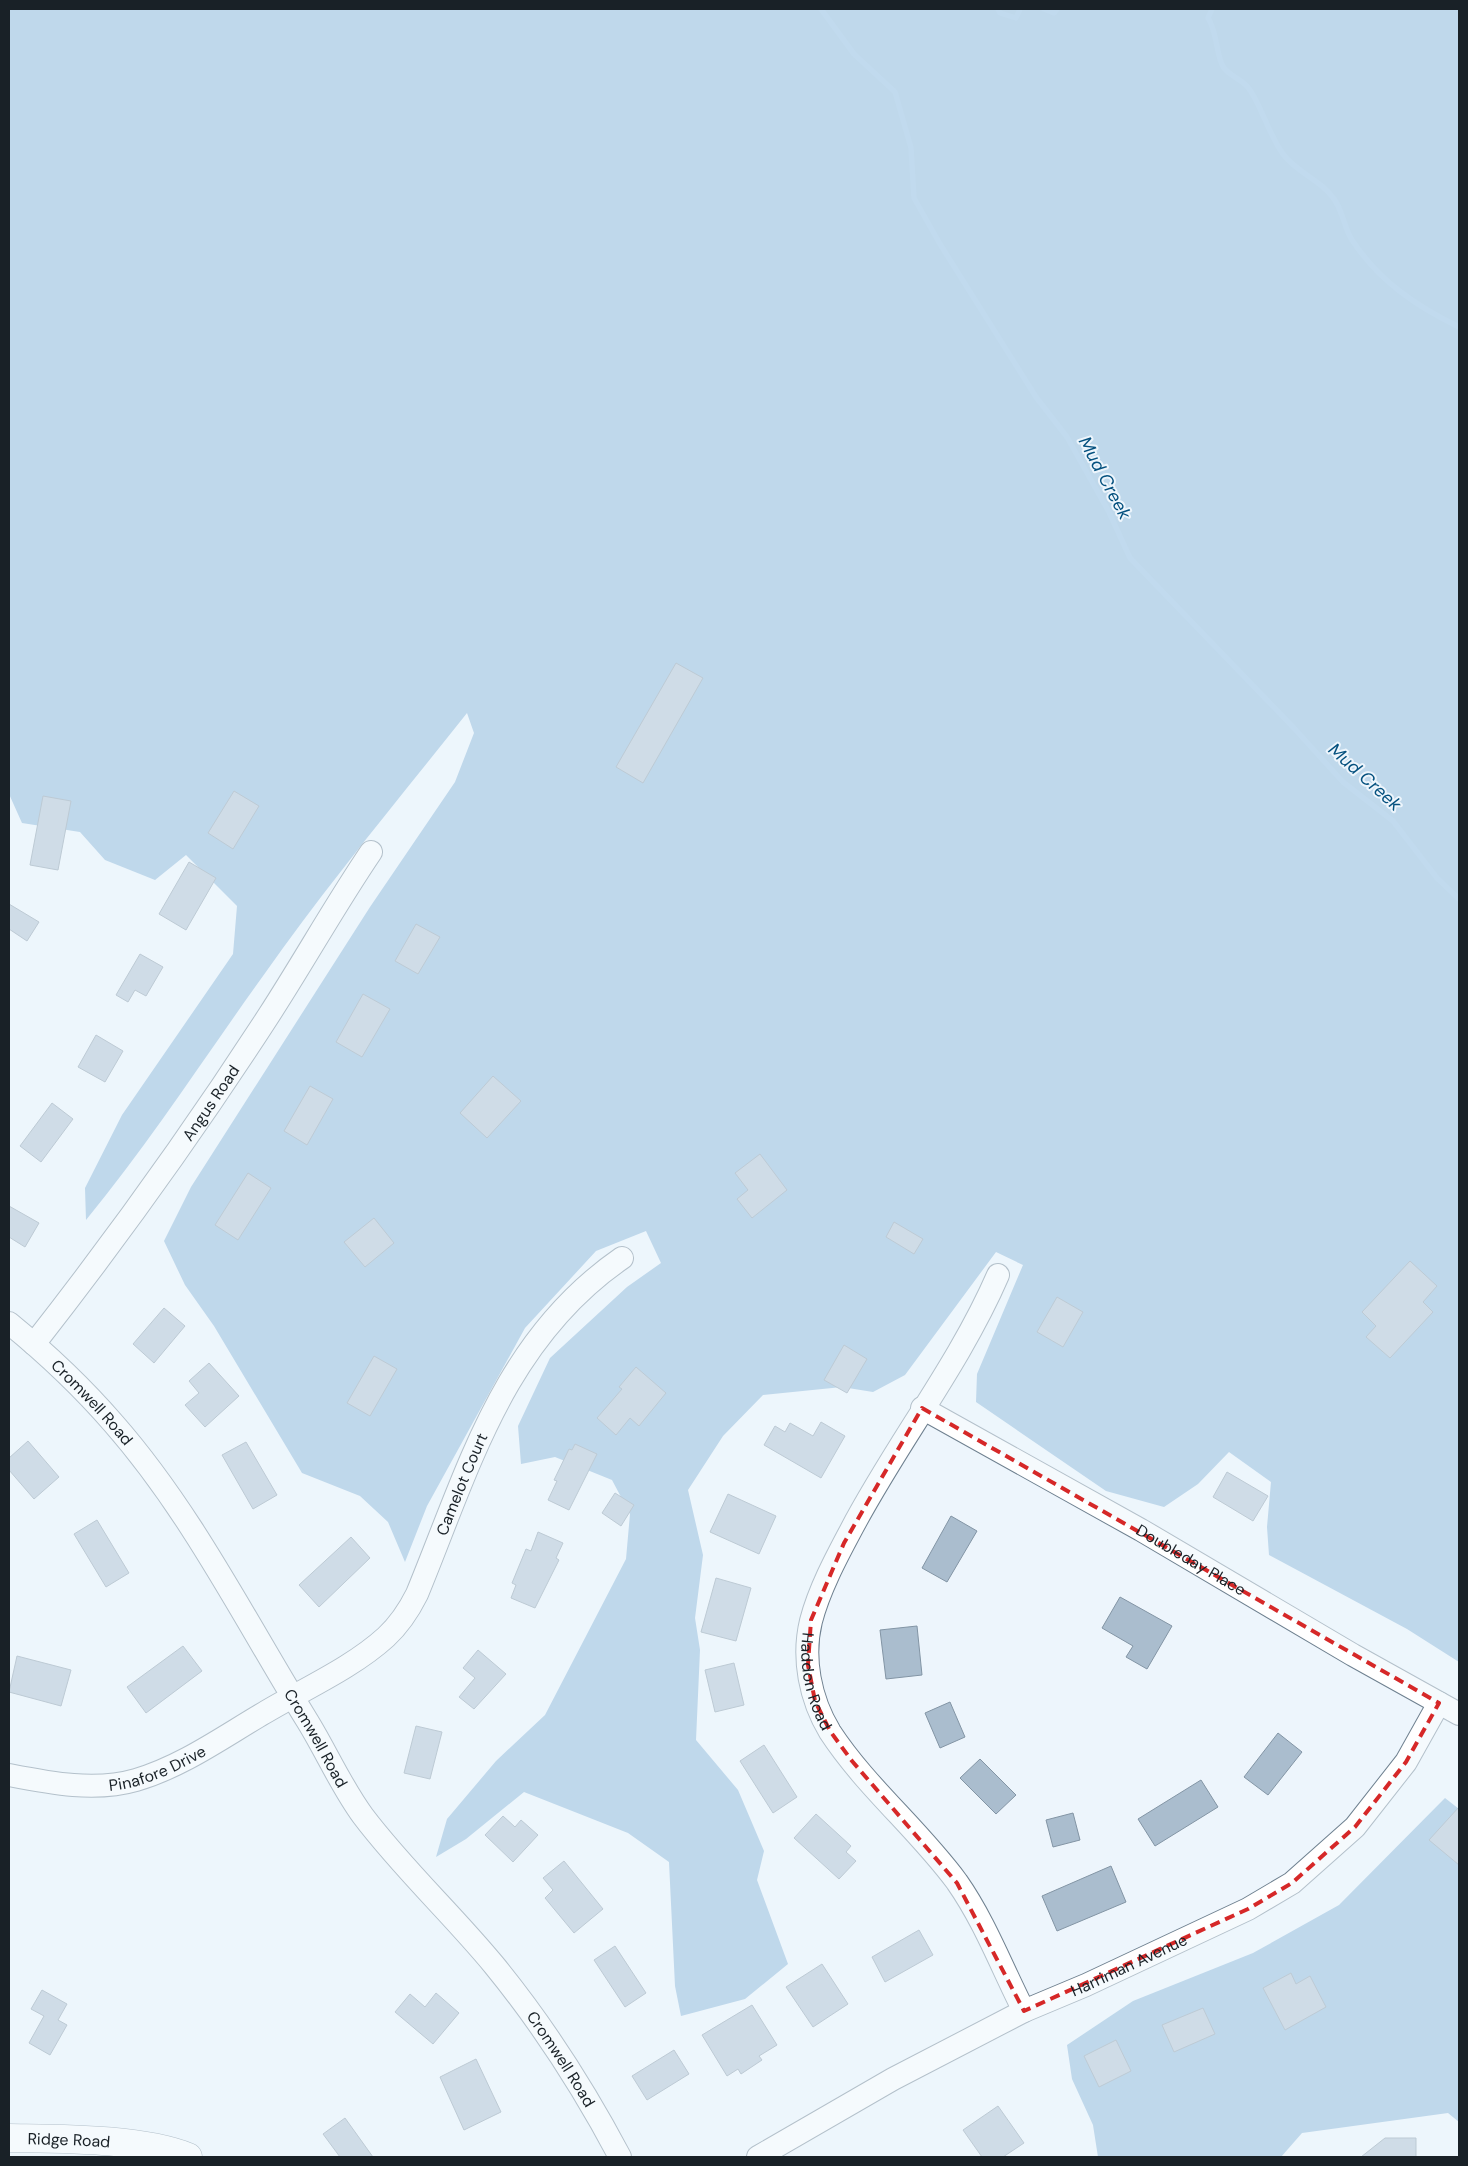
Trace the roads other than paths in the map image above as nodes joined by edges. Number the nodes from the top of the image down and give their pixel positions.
1 (371, 852) dead end
2 (622, 1258) dead end
3 (998, 1275) dead end
4 (9, 1323) edge
5 (34, 1344) junction
6 (922, 1408) junction
7 (293, 1698) junction
8 (1439, 1703) junction
9 (1459, 1714) edge
10 (9, 1775) edge
11 (1024, 2012) junction
12 (9, 2138) edge
13 (188, 2157) edge
14 (620, 2157) edge
15 (758, 2157) edge

1 - 5 street, Angus Road
2 - 7 street, Camelot Court
3 - 6 street, Haddon Road
4 - 5 street, Cromwell Road
5 - 7 street, Cromwell Road
6 - 8 street, Doubleday Place
6 - 11 street, Haddon Road
7 - 10 street, Pinafore Drive
7 - 14 street, Cromwell Road
8 - 9 street, Doubleday Place
8 - 11 street, Harriman Avenue
11 - 15 street, Harriman Avenue
12 - 13 street, Ridge Road

